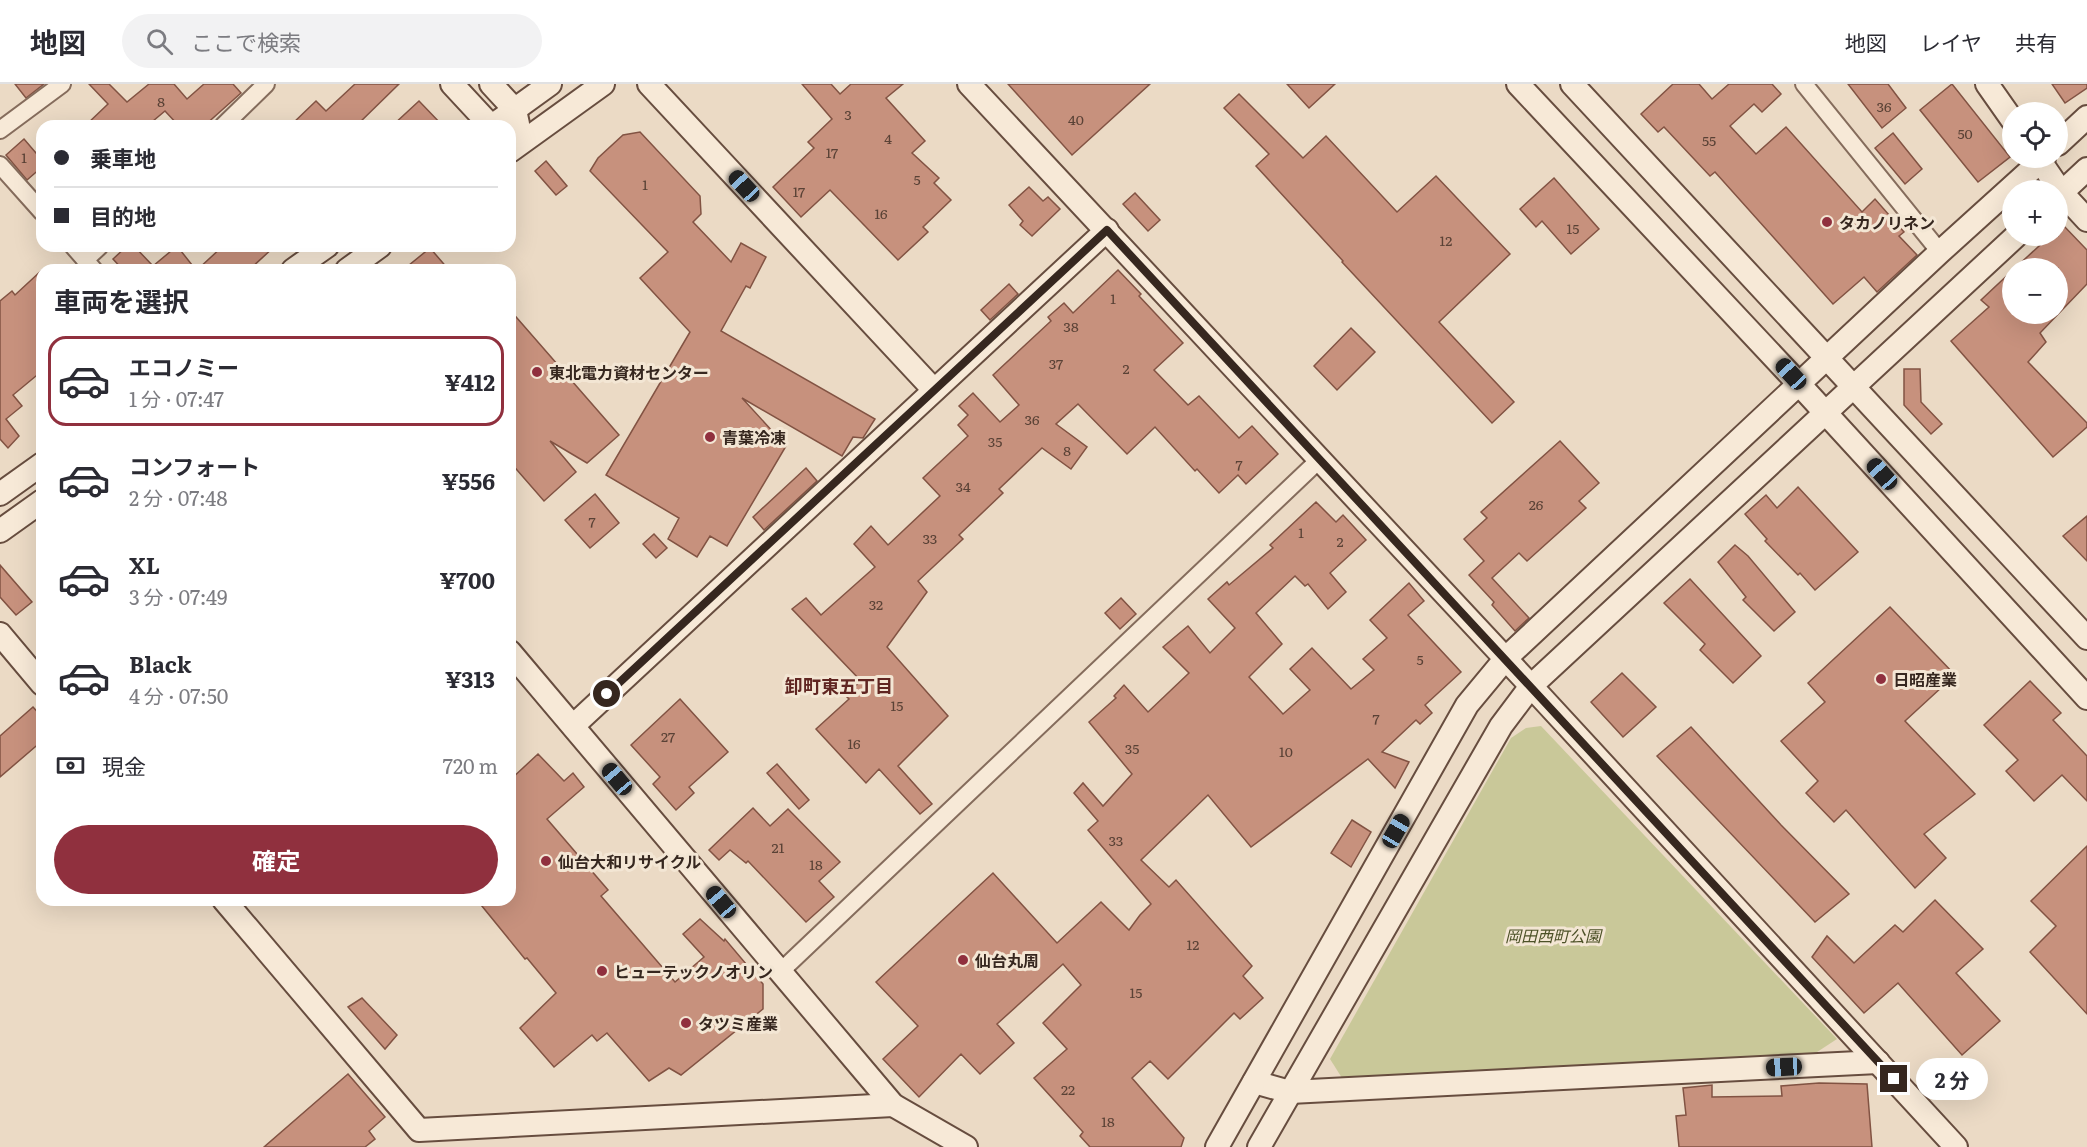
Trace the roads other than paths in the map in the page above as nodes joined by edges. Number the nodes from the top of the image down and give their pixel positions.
1 (62, 84) edge
2 (266, 84) edge
3 (452, 84) edge
4 (491, 84) edge
5 (550, 84) edge
6 (603, 84) edge
7 (649, 84) edge
8 (969, 84) edge
9 (1518, 84) edge
10 (1572, 84) edge
11 (1804, 84) edge
12 (1988, 84) edge
13 (2002, 105) edge
14 (515, 110) junction
15 (2087, 117) edge
16 (229, 120) edge
17 (486, 120) edge
18 (501, 120) edge
19 (515, 120) edge
20 (0, 130) edge
21 (2068, 135) edge
22 (516, 142) edge
23 (0, 165) edge
24 (2031, 168) edge
25 (2087, 169) edge
26 (2068, 187) edge
27 (2068, 202) edge
28 (36, 205) edge
29 (2087, 220) edge
30 (1107, 230) junction
31 (2005, 246) edge
32 (78, 252) edge
33 (318, 252) edge
34 (372, 252) edge
35 (1940, 252) junction
36 (89, 264) edge
37 (302, 264) edge
38 (355, 264) edge
39 (1826, 359) junction
40 (1799, 384) junction
41 (1852, 387) junction
42 (934, 390) junction
43 (1826, 413) junction
44 (1319, 460) junction
45 (36, 468) edge
46 (0, 494) edge
47 (36, 505) edge
48 (0, 531) edge
49 (0, 634) edge
50 (2087, 638) edge
51 (1506, 658) junction
52 (516, 659) edge
53 (36, 677) edge
54 (1531, 686) junction
55 (2087, 698) edge
56 (573, 726) junction
57 (229, 906) edge
58 (780, 972) junction
59 (1878, 1062) junction
60 (1254, 1082) junction
61 (1290, 1092) junction
62 (893, 1105) junction
63 (966, 1147) edge
64 (1217, 1147) edge
65 (1259, 1147) edge
66 (1956, 1147) edge

1 - 20 street
2 - 16 street
3 - 17 street
4 - 14 street
5 - 14 street
6 - 22 street
7 - 42 street
8 - 30 street
9 - 40 street
10 - 39 street
11 - 35 street
12 - 13 street
14 - 18 street
14 - 19 street
15 - 21 street
23 - 28 street
24 - 35 street
25 - 26 street
27 - 29 street
30 - 42 street
30 - 44 street
31 - 41 street
32 - 36 street
33 - 37 street
34 - 38 street
35 - 39 street
39 - 40 street
39 - 41 street
40 - 43 street
40 - 51 street
41 - 43 street
41 - 50 street
42 - 56 street
43 - 54 street
43 - 55 street
44 - 51 street
44 - 58 street
45 - 46 street
47 - 48 street
49 - 53 street
51 - 54 street
51 - 60 street
52 - 56 street
54 - 59 street
54 - 61 street
56 - 58 street
57 - 62 street
58 - 62 street
59 - 61 street
59 - 66 street
60 - 61 street
60 - 64 street
61 - 65 street
62 - 63 street

